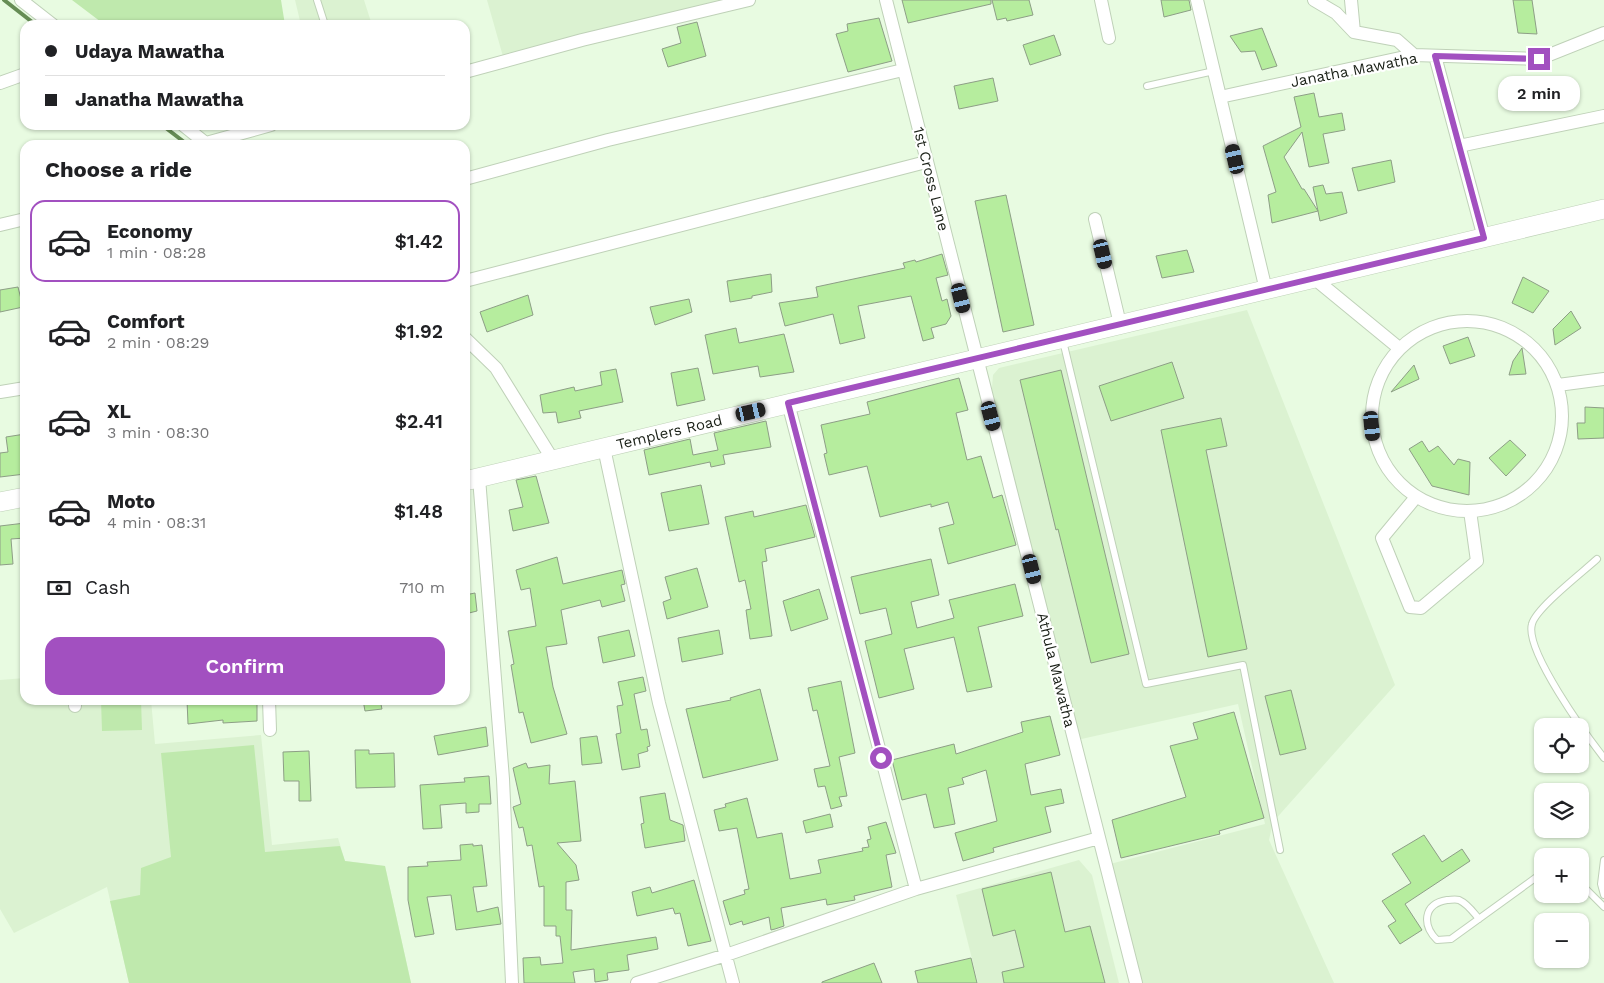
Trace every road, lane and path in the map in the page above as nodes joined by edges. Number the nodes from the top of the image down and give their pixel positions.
1 (21, 0) edge
2 (318, 0) edge
3 (749, 0) edge
4 (886, 0) edge
5 (1100, 0) edge
6 (1197, 0) edge
7 (1314, 0) edge
8 (1351, 0) edge
9 (47, 20) edge
10 (324, 20) edge
11 (1354, 32) junction
12 (1604, 33) edge
13 (1109, 38) dead end
14 (1414, 56) junction
15 (1435, 56) junction
16 (903, 70) junction
17 (470, 71) edge
18 (1214, 71) junction
19 (20, 76) edge
20 (0, 83) edge
21 (1146, 86) dead end
22 (1220, 97) junction
23 (1604, 116) edge
24 (189, 130) edge
25 (255, 130) edge
26 (202, 140) edge
27 (221, 140) edge
28 (1459, 146) junction
29 (926, 162) junction
30 (470, 177) edge
31 (1604, 209) edge
32 (1095, 219) dead end
33 (20, 220) edge
34 (0, 225) edge
35 (1484, 238) junction
36 (1315, 278) junction
37 (470, 280) edge
38 (1266, 290) junction
39 (1120, 324) junction
40 (1062, 337) junction
41 (470, 343) edge
42 (1399, 348) junction
43 (976, 358) junction
44 (1604, 379) edge
45 (1558, 385) junction
46 (20, 389) edge
47 (0, 392) edge
48 (788, 403) junction
49 (604, 448) junction
50 (553, 460) junction
51 (472, 479) edge
52 (1416, 497) junction
53 (20, 498) edge
54 (0, 502) edge
55 (1470, 511) junction
56 (1597, 559) dead end
57 (269, 705) edge
58 (270, 730) dead end
59 (1604, 758) edge
60 (1099, 838) junction
61 (1280, 850) dead end
62 (1604, 860) edge
63 (1534, 879) edge
64 (916, 889) junction
65 (1589, 892) edge
66 (1604, 895) edge
67 (1604, 907) edge
68 (1479, 919) junction
69 (726, 955) junction
70 (512, 983) edge
71 (637, 983) edge
72 (734, 983) edge
73 (1136, 983) edge

1 - 9 street
2 - 10 lane
3 - 17 street
4 - 16 street, 1st Cross Lane
5 - 13 street
6 - 18 street
7 - 11 street
8 - 11 street
11 - 14 street
12 - 15 street, Janatha Mawatha
14 - 15 street, Janatha Mawatha
14 - 22 street, Janatha Mawatha
15 - 28 street
16 - 29 street, 1st Cross Lane
16 - 30 street
18 - 21 lane
18 - 22 street
19 - 20 street
22 - 38 street
23 - 28 street
24 - 26 street
25 - 27 street
28 - 35 street
29 - 37 street
29 - 43 street, 1st Cross Lane
31 - 35 main road, Templers Road
32 - 39 street
33 - 34 street
35 - 36 main road, Templers Road
36 - 38 main road, Templers Road
36 - 42 street
38 - 39 main road, Templers Road
39 - 40 main road, Templers Road
40 - 43 main road, Templers Road
40 - 61 lane
41 - 50 street
42 - 45 street
42 - 52 street
43 - 48 main road, Templers Road
43 - 60 street, Athula Mawatha
44 - 45 street
45 - 55 street
46 - 47 street
48 - 49 main road, Templers Road
48 - 64 street
49 - 50 main road, Templers Road
49 - 69 street
50 - 51 main road, Templers Road
51 - 70 street
52 - 55 street
52 - 55 street
53 - 54 main road
56 - 59 lane
57 - 58 street
60 - 64 street
60 - 73 street, Athula Mawatha
62 - 66 lane
63 - 68 lane
64 - 69 street
65 - 67 lane
68 - 68 lane
69 - 71 street
69 - 72 street

